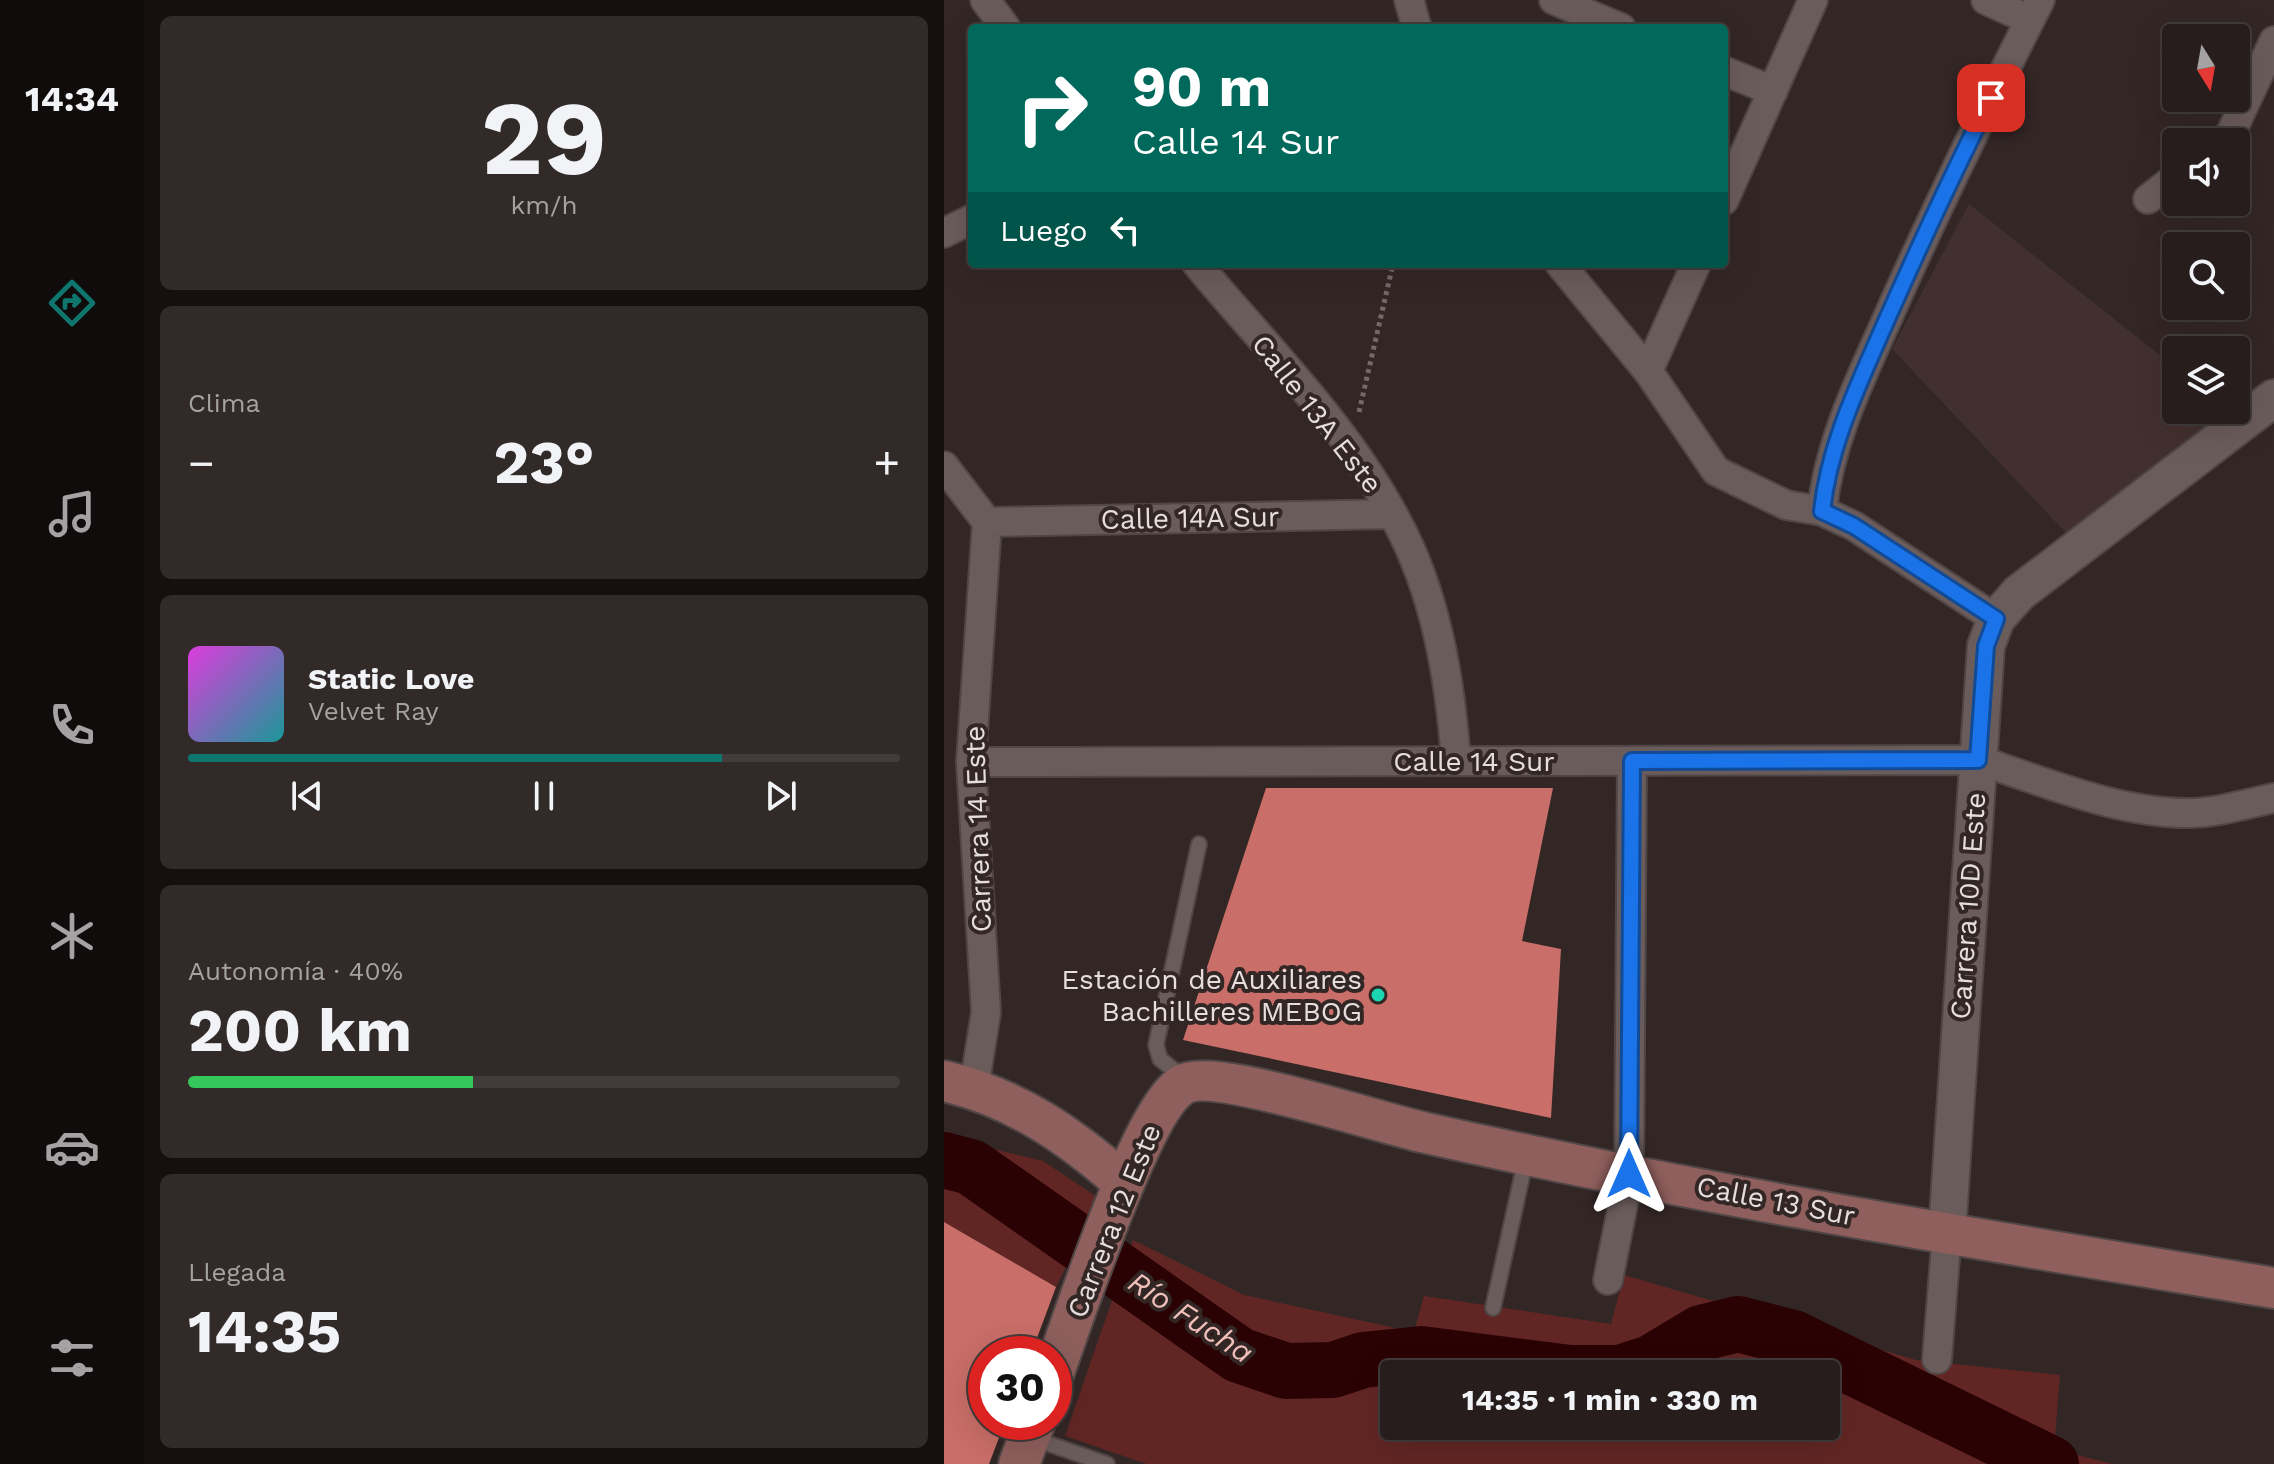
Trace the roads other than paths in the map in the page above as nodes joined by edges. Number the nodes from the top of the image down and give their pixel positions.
1 (985, 0) edge
2 (1409, 0) edge
3 (1554, 0) edge
4 (1813, 0) edge
5 (1986, 0) edge
6 (2035, 10) edge
7 (1003, 24) edge
8 (1416, 24) edge
9 (1611, 24) edge
10 (2274, 41) edge
11 (1728, 73) edge
12 (1773, 91) junction
13 (2233, 128) edge
14 (2162, 188) edge
15 (1728, 191) edge
16 (2148, 199) dead end
17 (968, 221) edge
18 (944, 233) edge
19 (1200, 268) edge
20 (1563, 268) edge
21 (1694, 268) edge
22 (1648, 371) junction
23 (2274, 398) edge
24 (944, 466) edge
25 (1822, 511) junction
26 (1393, 514) junction
27 (987, 522) junction
28 (1996, 619) junction
29 (1978, 760) junction
30 (1456, 761) junction
31 (1632, 761) junction
32 (971, 762) junction
33 (2274, 798) edge
34 (1199, 844) dead end
35 (1189, 1081) junction
36 (959, 1084) edge
37 (1527, 1154) junction
38 (1629, 1174) junction
39 (1124, 1183) junction
40 (1947, 1233) junction
41 (1608, 1280) dead end
42 (2274, 1288) edge
43 (1493, 1308) dead end
44 (1067, 1336) edge
45 (1937, 1359) dead end
46 (1028, 1441) edge
47 (1107, 1464) edge

1 - 7 street
2 - 8 street
3 - 9 street
4 - 12 street
5 - 6 street
6 - 25 street
10 - 13 street
11 - 12 street
12 - 15 street
14 - 16 street
17 - 18 street
19 - 26 street, Calle 13A Este
20 - 22 street
21 - 22 street
22 - 25 street
23 - 28 street, Carrera 10D Este
24 - 27 street
25 - 28 street
26 - 27 street, Calle 14A Sur
26 - 30 street, Calle 13A Este
27 - 32 street, Carrera 14 Este
28 - 29 street, Carrera 10D Este
29 - 31 street, Calle 14 Sur
29 - 33 street, Calle 14 Sur
29 - 40 street, Carrera 10D Este
30 - 31 street, Calle 14 Sur
30 - 32 street, Calle 14 Sur
31 - 38 street
32 - 36 street, Carrera 14 Este
34 - 35 lane
35 - 37 main road, Calle 13 Sur
35 - 39 main road, Carrera 12 Este
36 - 39 main road
37 - 38 main road, Calle 13 Sur
37 - 43 lane
38 - 40 main road, Calle 13 Sur
38 - 41 street
39 - 44 main road, Carrera 12 Este
40 - 42 main road, Calle 13 Sur
40 - 45 street, Carrera 10D Este
46 - 47 lane

